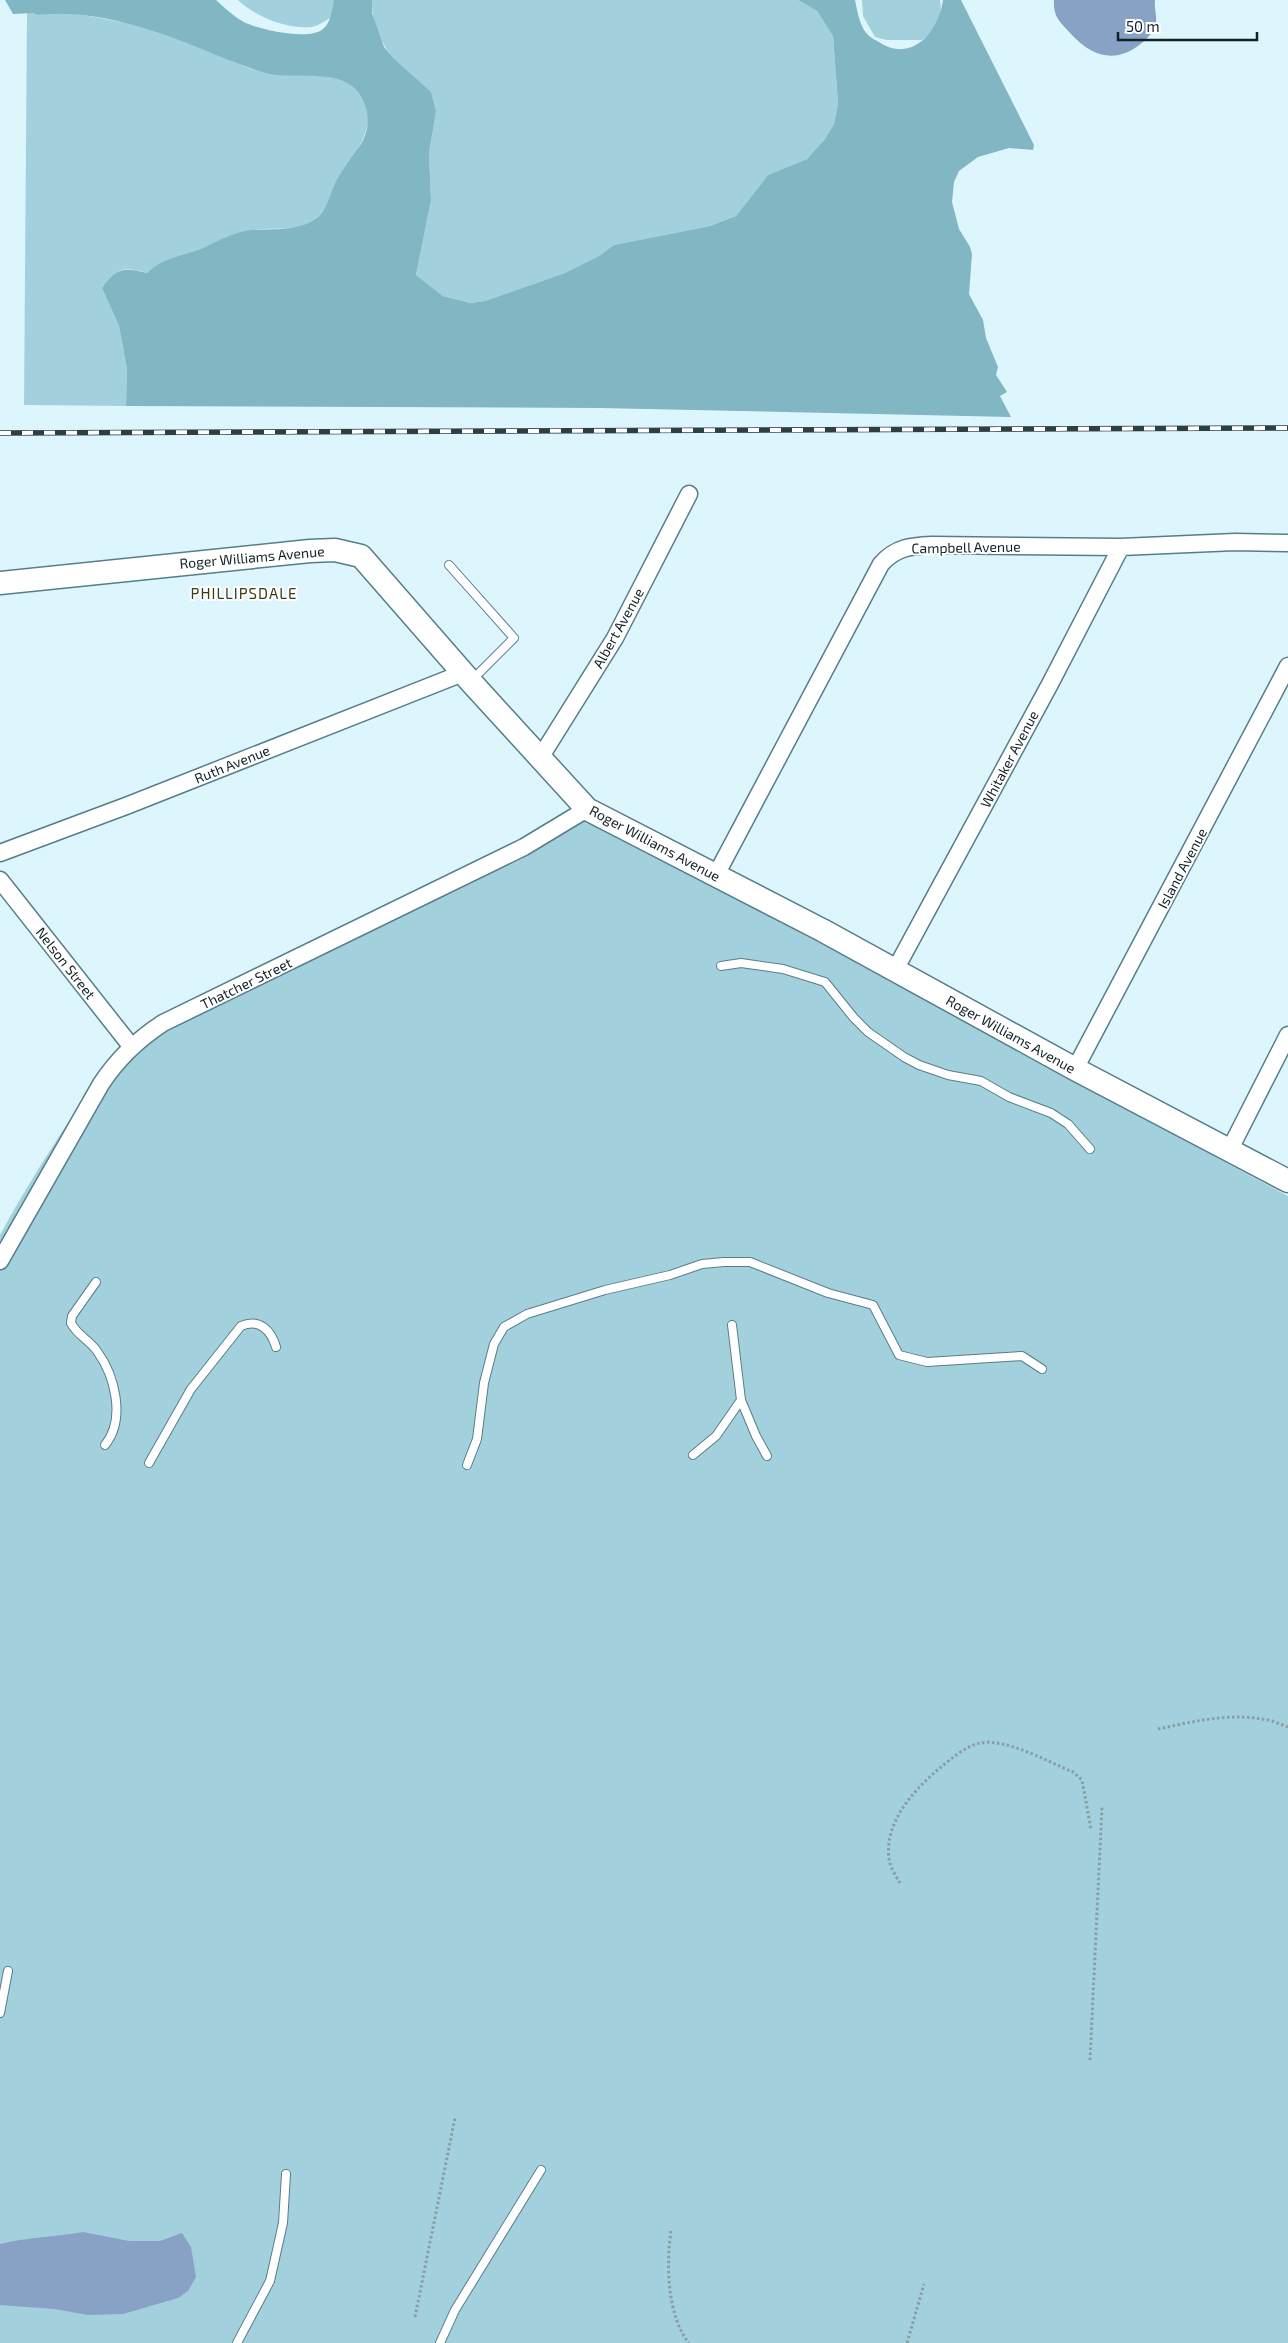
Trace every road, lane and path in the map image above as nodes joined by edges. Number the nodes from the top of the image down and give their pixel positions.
1 (689, 494) dead end
2 (1288, 543) edge
3 (1121, 548) junction
4 (449, 565) dead end
5 (0, 583) edge
6 (1288, 666) edge
7 (467, 677) junction
8 (540, 758) junction
9 (587, 809) junction
10 (0, 853) edge
11 (716, 875) junction
12 (0, 880) edge
13 (721, 966) dead end
14 (895, 970) junction
15 (1288, 1035) edge
16 (131, 1046) junction
17 (1075, 1069) junction
18 (1090, 1149) dead end
19 (1230, 1149) junction
20 (1288, 1181) edge
21 (0, 1261) edge
22 (96, 1282) dead end
23 (732, 1325) dead end
24 (276, 1347) dead end
25 (1042, 1369) dead end
26 (741, 1400) junction
27 (104, 1445) dead end
28 (693, 1455) dead end
29 (767, 1456) dead end
30 (149, 1463) dead end
31 (467, 1465) dead end
32 (1288, 1727) edge
33 (1158, 1729) dead end
34 (1102, 1807) dead end
35 (1091, 1829) dead end
36 (900, 1883) dead end
37 (8, 1971) dead end
38 (0, 2013) edge
39 (1090, 2060) dead end
40 (455, 2118) dead end
41 (542, 2170) dead end
42 (286, 2174) dead end
43 (671, 2232) dead end
44 (924, 2284) dead end
45 (415, 2317) dead end
46 (237, 2343) edge
47 (440, 2343) edge
48 (689, 2343) edge
49 (908, 2343) edge

1 - 8 street, Albert Avenue
2 - 3 street, Campbell Avenue
3 - 11 street, Campbell Avenue
3 - 14 street, Whitaker Avenue
4 - 7 lane
5 - 7 main road, Roger Williams Avenue
6 - 17 street, Island Avenue
7 - 8 main road, Roger Williams Avenue
7 - 10 street, Ruth Avenue
8 - 9 main road, Roger Williams Avenue
9 - 11 main road, Roger Williams Avenue
9 - 16 street, Thatcher Street
11 - 14 main road, Roger Williams Avenue
12 - 16 street, Nelson Street
13 - 18 lane
14 - 17 main road, Roger Williams Avenue
15 - 19 street
16 - 21 street, Thatcher Street
17 - 19 main road, Roger Williams Avenue
19 - 20 main road, Roger Williams Avenue
22 - 27 lane
23 - 26 lane
24 - 30 lane
25 - 31 lane
26 - 28 lane
26 - 29 lane
32 - 33 path
34 - 39 path
35 - 36 path
37 - 38 lane
40 - 45 path
41 - 47 lane
42 - 46 lane
43 - 48 path
44 - 49 path

